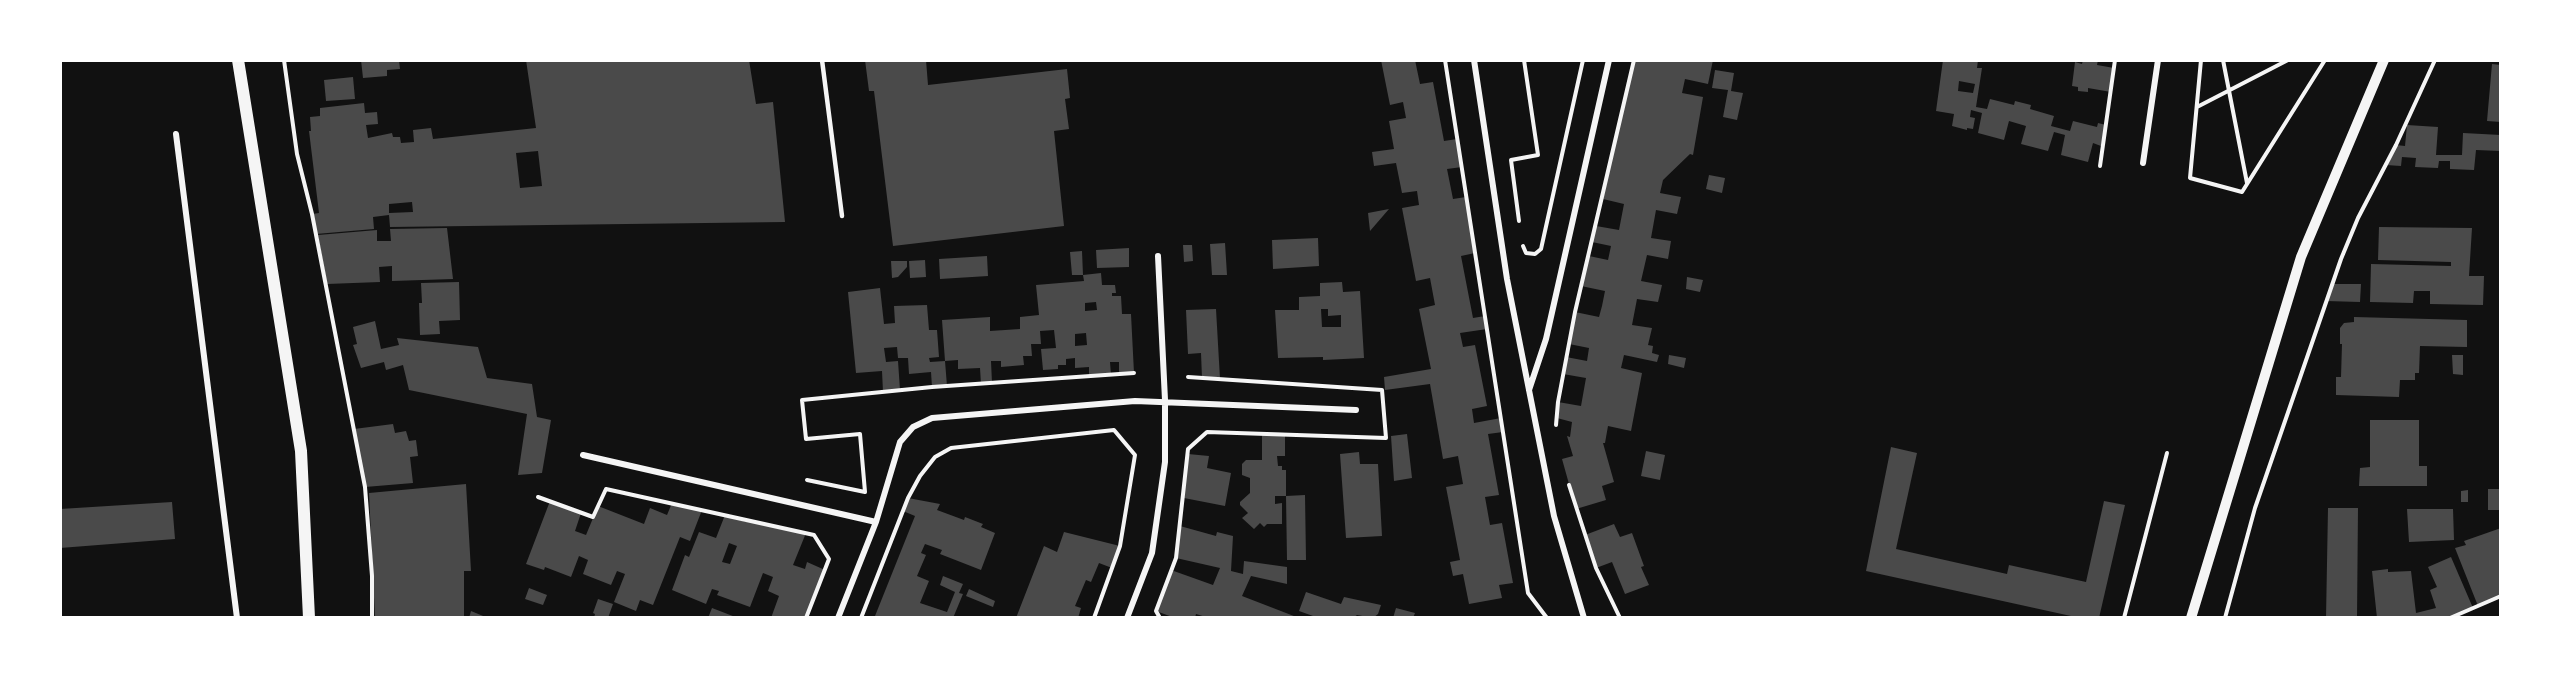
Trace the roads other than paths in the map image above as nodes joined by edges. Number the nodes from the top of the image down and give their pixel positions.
1 (238, 60) edge
2 (822, 60) edge
3 (1474, 60) edge
4 (1609, 60) edge
5 (2158, 60) edge
6 (2384, 60) edge
7 (176, 134) dead end
8 (2143, 163) dead end
9 (842, 216) dead end
10 (1158, 255) dead end
11 (1529, 390) junction
12 (1164, 400) junction
13 (1356, 410) dead end
14 (583, 455) dead end
15 (876, 522) junction
16 (237, 618) edge
17 (309, 618) edge
18 (838, 618) edge
19 (1127, 618) edge
20 (1584, 618) edge
21 (2191, 618) edge

1 - 17 main road
2 - 9 lane
3 - 11 street
4 - 11 street
5 - 8 street
6 - 21 street
7 - 16 street
10 - 12 street
11 - 20 street
12 - 13 street
12 - 15 street
12 - 19 street
14 - 15 street
15 - 18 street

